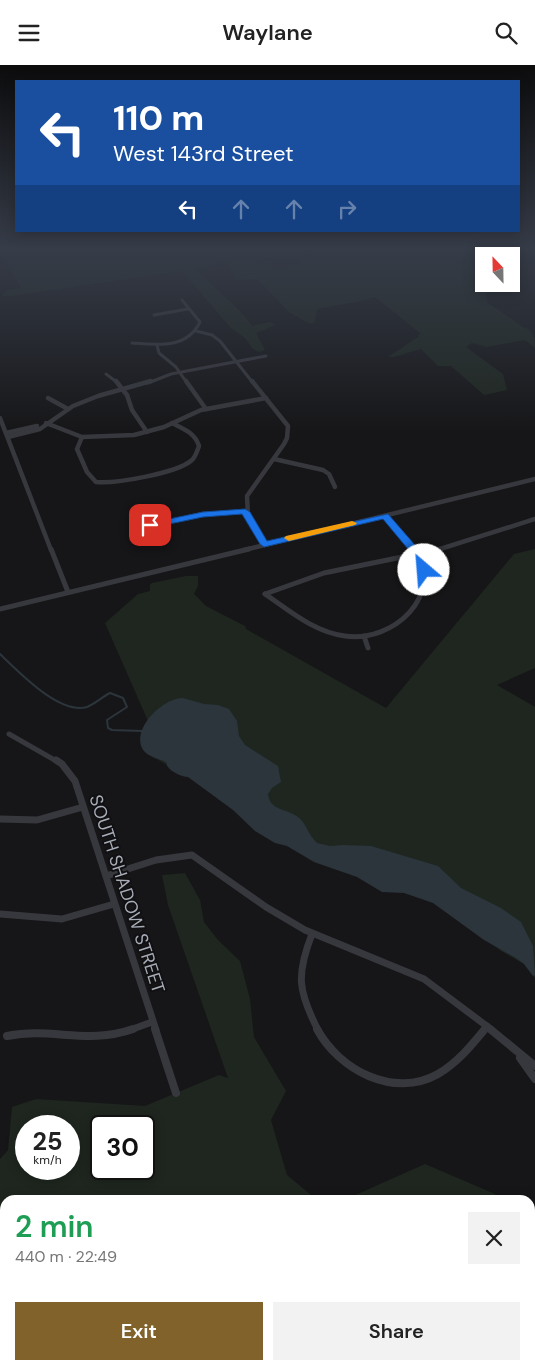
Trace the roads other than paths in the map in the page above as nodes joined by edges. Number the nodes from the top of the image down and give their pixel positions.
1 (177, 311) edge
2 (190, 311) edge
3 (154, 315) dead end
4 (196, 331) junction
5 (132, 343) dead end
6 (157, 345) junction
7 (266, 356) dead end
8 (237, 362) junction
9 (180, 372) junction
10 (106, 374) dead end
11 (124, 390) junction
12 (266, 397) junction
13 (48, 398) dead end
14 (68, 409) junction
15 (206, 409) junction
16 (0, 417) edge
17 (46, 423) junction
18 (172, 423) junction
19 (147, 432) junction
20 (7, 435) junction
21 (82, 437) junction
22 (274, 459) junction
23 (535, 479) edge
24 (335, 487) dead end
25 (245, 512) junction
26 (385, 516) junction
27 (535, 519) edge
28 (150, 525) dead end
29 (264, 544) junction
30 (418, 554) junction
31 (68, 592) junction
32 (0, 609) edge
33 (364, 636) junction
34 (368, 648) dead end
35 (9, 734) dead end
36 (83, 807) junction
37 (0, 819) edge
38 (106, 876) junction
39 (114, 904) junction
40 (0, 914) edge
41 (312, 934) junction
42 (152, 1023) junction
43 (487, 1026) junction
44 (7, 1036) dead end
45 (516, 1052) junction
46 (535, 1067) edge
47 (535, 1079) edge
48 (176, 1093) dead end

1 - 3 street
2 - 4 street
4 - 6 street
4 - 8 street
5 - 6 street
6 - 9 street
7 - 8 street
8 - 9 street
8 - 12 street
9 - 11 street
9 - 15 street
10 - 11 street
11 - 14 street
11 - 19 street
12 - 15 street
12 - 22 street
13 - 14 street
14 - 17 street
15 - 18 street
16 - 20 street
17 - 20 street
17 - 21 street
18 - 19 street
18 - 21 street
19 - 21 street
20 - 31 street
22 - 24 street
22 - 25 street
23 - 26 street
25 - 28 street
25 - 29 street
26 - 29 street
26 - 30 street
27 - 30 street
29 - 31 street
30 - 33 street
30 - 33 street
31 - 32 street
33 - 34 street
35 - 36 street, SOUTH SHADOW STREET
36 - 37 street
36 - 38 street, SOUTH SHADOW STREET
38 - 39 street, SOUTH SHADOW STREET
38 - 41 street
39 - 40 street
39 - 42 street, SOUTH SHADOW STREET
41 - 43 street
41 - 43 street
42 - 44 street
42 - 48 street, SOUTH SHADOW STREET
43 - 45 street
45 - 46 street
45 - 47 street

